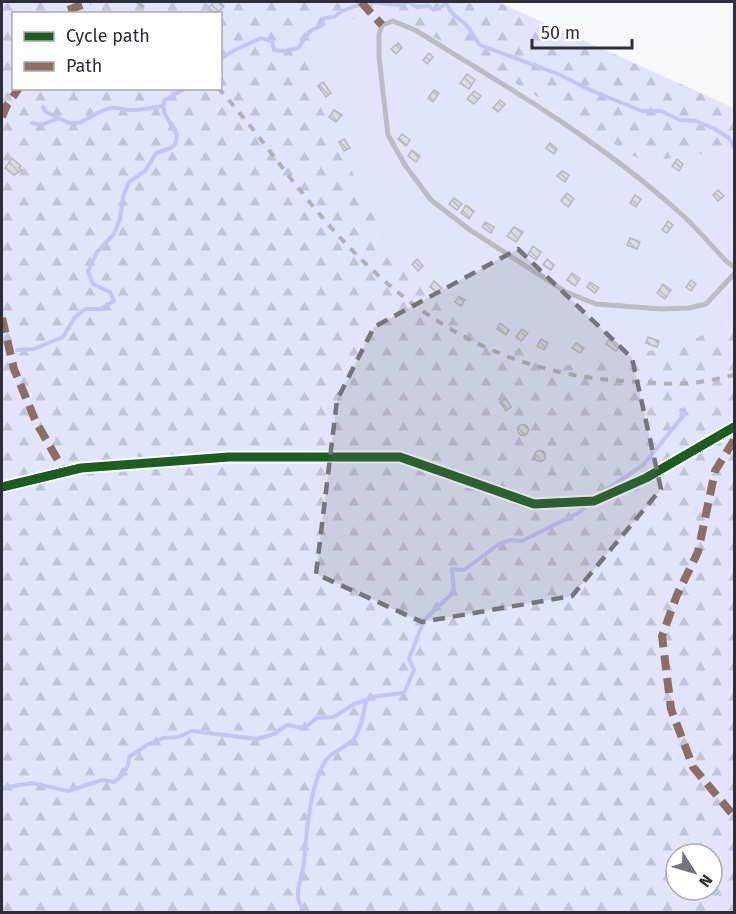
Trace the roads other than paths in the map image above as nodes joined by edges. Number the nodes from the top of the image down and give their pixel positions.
1 (735, 267) edge
2 (735, 274) edge
3 (735, 427) edge
4 (2, 487) edge

1 - 2 lane
3 - 4 lane

